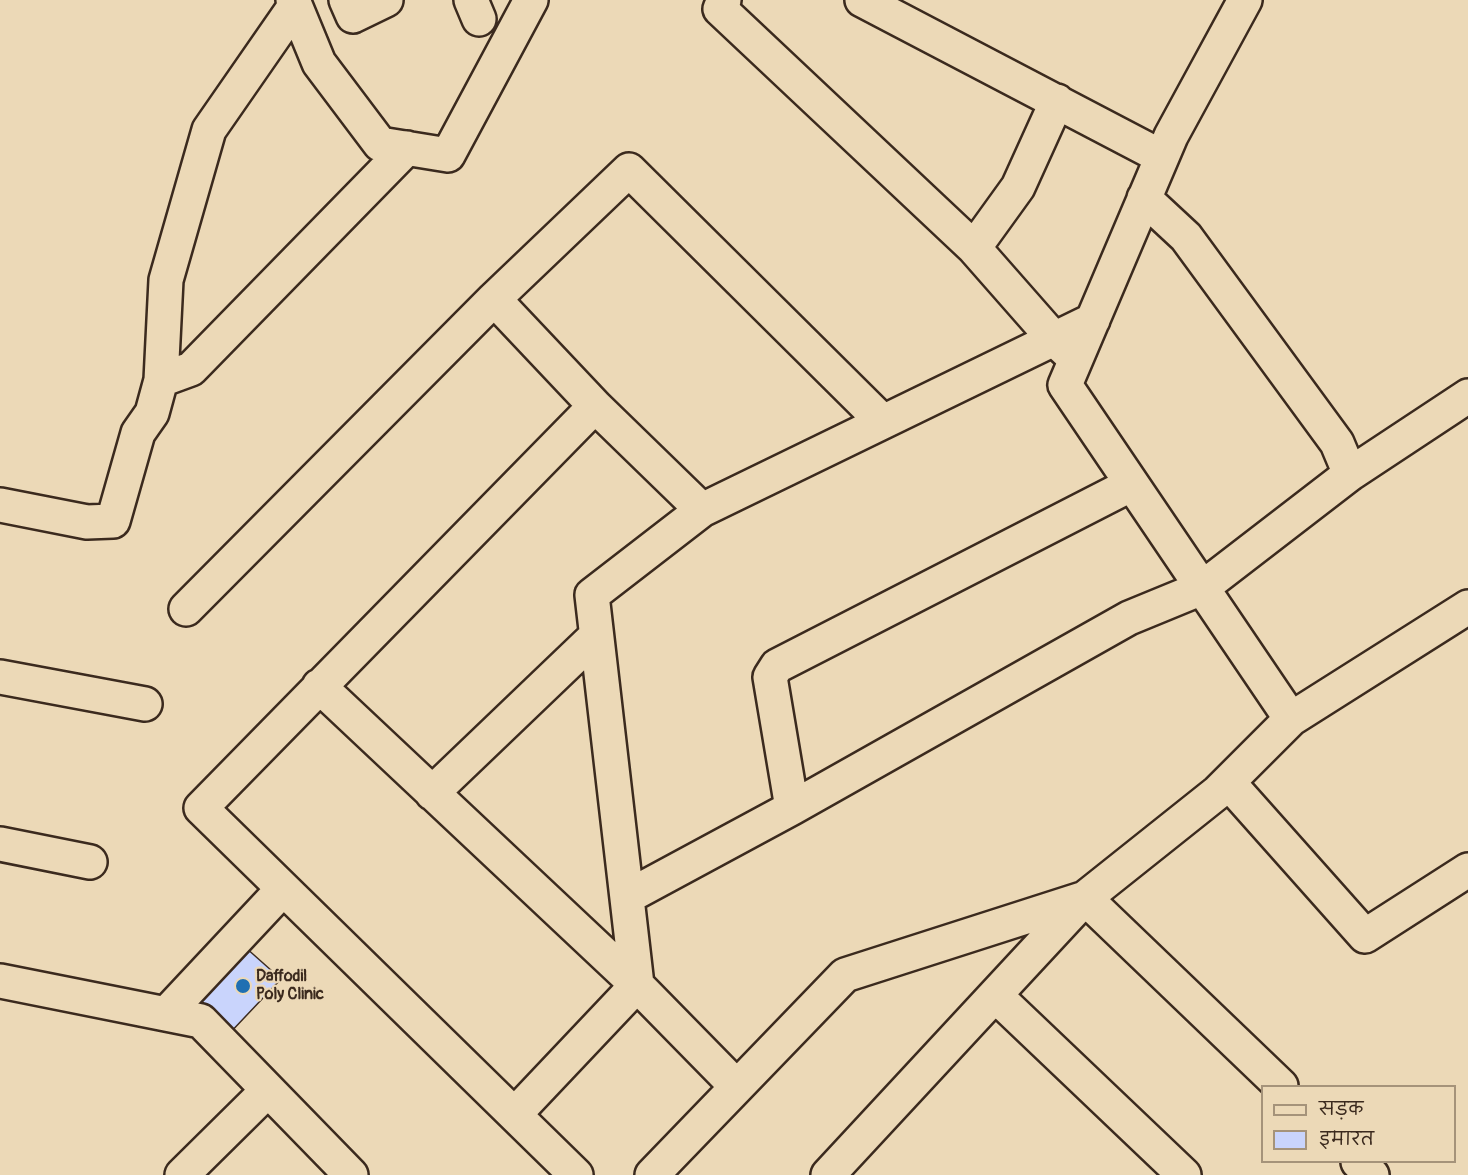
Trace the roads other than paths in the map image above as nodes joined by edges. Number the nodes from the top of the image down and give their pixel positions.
1 (346, 0) edge
2 (386, 0) edge
3 (531, 0) edge
4 (724, 0) edge
5 (862, 0) edge
6 (1237, 2) edge
7 (294, 3) edge
8 (484, 32) edge
9 (1057, 102) junction
10 (407, 148) junction
11 (1162, 157) junction
12 (1144, 198) junction
13 (974, 248) junction
14 (494, 300) junction
15 (1065, 349) junction
16 (161, 380) junction
17 (1468, 396) edge
18 (595, 406) junction
19 (883, 422) junction
20 (1350, 474) junction
21 (1132, 484) junction
22 (0, 505) edge
23 (702, 510) junction
24 (1202, 588) junction
25 (1468, 607) edge
26 (186, 609) dead end
27 (596, 636) junction
28 (0, 677) edge
29 (319, 686) junction
30 (145, 704) dead end
31 (1291, 719) junction
32 (1228, 782) junction
33 (432, 793) junction
34 (792, 808) junction
35 (0, 844) edge
36 (90, 862) dead end
37 (1468, 870) edge
38 (283, 888) junction
39 (627, 897) junction
40 (1086, 898) junction
41 (0, 981) edge
42 (637, 986) junction
43 (995, 995) junction
44 (166, 1014) junction
45 (1280, 1085) edge
46 (737, 1087) junction
47 (268, 1090) junction
48 (515, 1114) junction
49 (1360, 1163) edge
50 (182, 1175) edge
51 (351, 1175) edge
52 (576, 1175) edge
53 (652, 1175) edge
54 (828, 1175) edge
55 (1184, 1175) edge
56 (1372, 1175) edge

1 - 2 street
3 - 8 street
4 - 13 street
5 - 9 street
6 - 11 street
7 - 10 street
7 - 16 street
8 - 10 street
9 - 11 street
9 - 13 street
10 - 16 street
11 - 12 street
12 - 15 street
12 - 20 street
13 - 15 street
14 - 18 street
14 - 19 street
14 - 26 street
15 - 19 street
15 - 21 street
16 - 22 street
17 - 20 street
18 - 23 street
18 - 29 street
19 - 23 street
20 - 24 street
21 - 24 street
21 - 34 street
23 - 27 street
24 - 31 street
24 - 34 street
25 - 31 street
27 - 33 street
27 - 39 street
28 - 30 street
29 - 33 street
29 - 38 street
31 - 32 street
32 - 37 street
32 - 40 street
33 - 42 street
34 - 39 street
35 - 36 street
38 - 44 street
38 - 48 street
39 - 42 street
40 - 43 street
40 - 45 street
40 - 46 street
41 - 44 street
42 - 46 street
42 - 48 street
43 - 54 street
43 - 55 street
44 - 47 street
46 - 53 street
47 - 50 street
47 - 51 street
48 - 52 street
49 - 56 street

